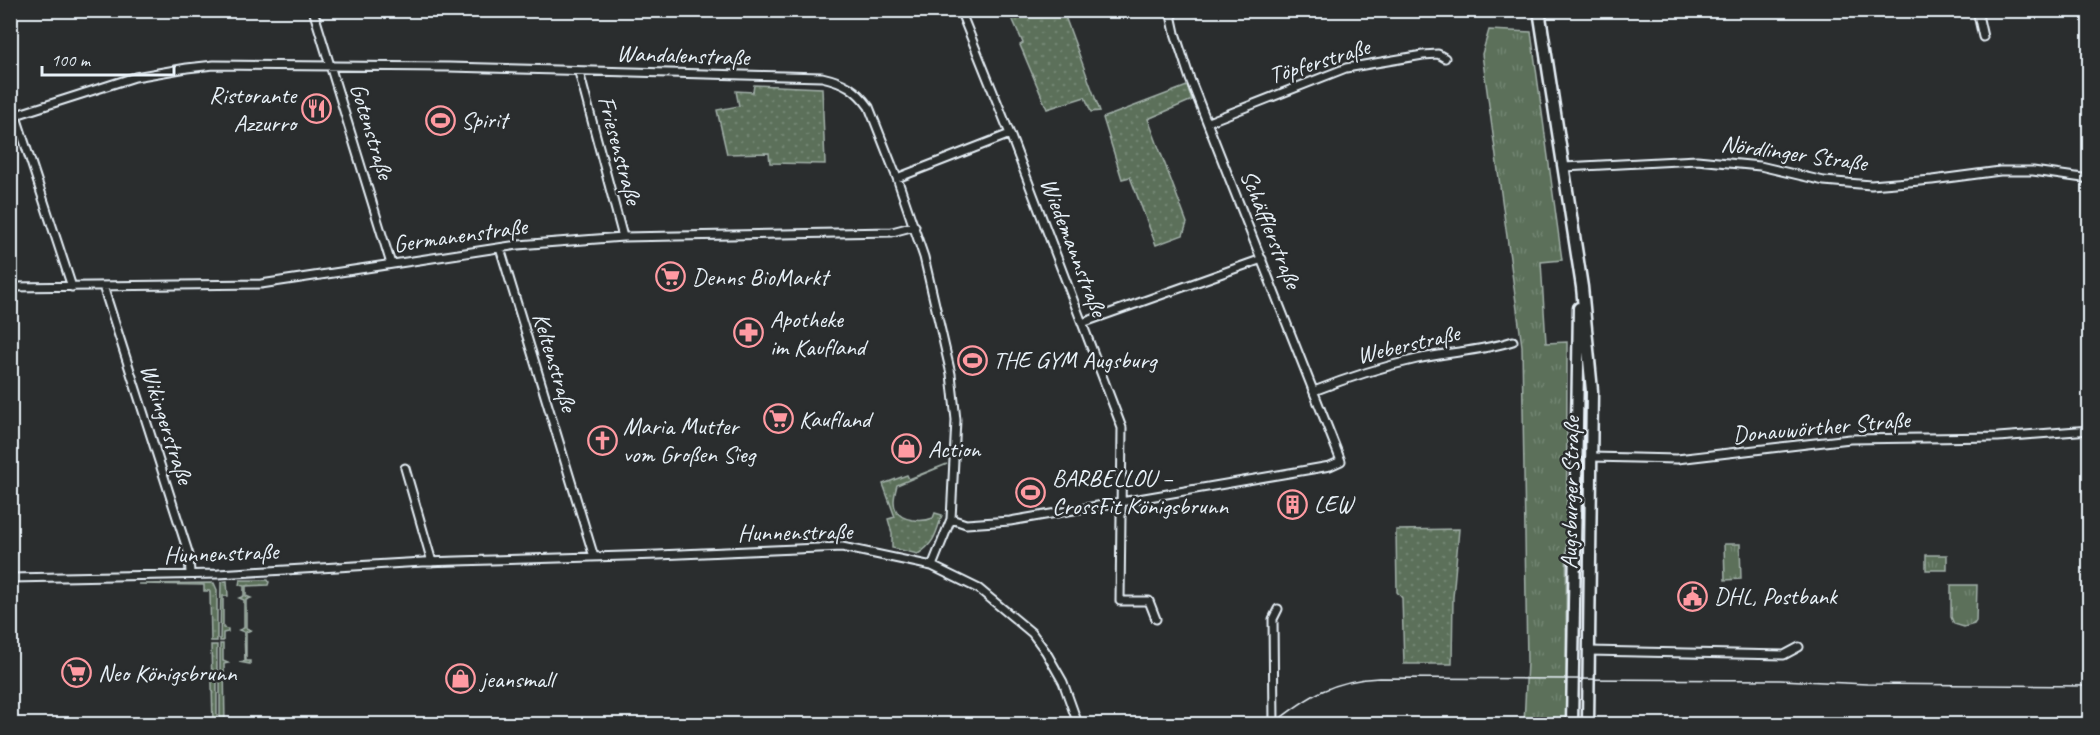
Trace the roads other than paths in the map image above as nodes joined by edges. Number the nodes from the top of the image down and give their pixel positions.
1 (314, 10) edge
2 (960, 10) edge
3 (1170, 10) edge
4 (1539, 10) edge
5 (1977, 10) edge
6 (1983, 37) dead end
7 (1445, 58) dead end
8 (332, 67) junction
9 (579, 72) junction
10 (10, 98) edge
11 (16, 115) junction
12 (1208, 122) junction
13 (1010, 134) junction
14 (1564, 167) junction
15 (897, 178) junction
16 (2090, 179) edge
17 (915, 226) junction
18 (623, 237) junction
19 (500, 248) junction
20 (1262, 259) junction
21 (1578, 262) junction
22 (392, 264) junction
23 (103, 286) junction
24 (10, 287) edge
25 (72, 287) junction
26 (1082, 323) junction
27 (1513, 340) dead end
28 (1314, 391) junction
29 (2090, 430) edge
30 (1592, 457) junction
31 (405, 468) dead end
32 (1121, 502) junction
33 (951, 519) junction
34 (594, 557) junction
35 (432, 562) junction
36 (932, 566) junction
37 (190, 574) junction
38 (10, 578) edge
39 (1278, 609) dead end
40 (1156, 619) dead end
41 (1799, 647) dead end
42 (1589, 651) junction
43 (1078, 724) edge
44 (1274, 724) edge
45 (1572, 724) edge
46 (1588, 724) edge

1 - 8 street, Gotenstraße
2 - 13 street, Wiedemannstraße
3 - 12 street, Schäfflerstraße
4 - 14 street, Augsburger Straße
5 - 6 street
7 - 12 street, Töpferstraße
8 - 9 street, Wandalenstraße
8 - 11 street, Wandalenstraße
8 - 22 street, Gotenstraße
9 - 15 street, Wandalenstraße
9 - 18 street, Friesenstraße
10 - 11 street
11 - 25 street
12 - 20 street, Schäfflerstraße
13 - 15 street
13 - 26 street, Wiedemannstraße
14 - 16 street, Nördlinger Straße
14 - 21 street, Augsburger Straße
15 - 17 street, Wandalenstraße
17 - 18 street, Germanenstraße
17 - 33 street, Wandalenstraße
18 - 19 street, Germanenstraße
19 - 22 street, Germanenstraße
19 - 34 street, Keltenstraße
20 - 26 street
20 - 28 street, Schäfflerstraße
21 - 30 street, Augsburger Straße
21 - 45 street, Augsburger Straße
22 - 23 street, Germanenstraße
23 - 25 street, Germanenstraße
23 - 37 street, Wikingerstraße
24 - 25 street, Germanenstraße
26 - 32 street, Wiedemannstraße
27 - 28 street, Weberstraße
28 - 32 street, Schäfflerstraße
29 - 30 street, Donauwörther Straße
30 - 42 street, Augsburger Straße
31 - 35 street
32 - 33 street
32 - 40 street, Wiedemannstraße
33 - 36 street, Wandalenstraße
34 - 35 street, Hunnenstraße
34 - 36 street, Hunnenstraße
35 - 37 street, Hunnenstraße
36 - 43 street, Hunnenstraße
37 - 38 street, Hunnenstraße
39 - 44 street
41 - 42 street
42 - 46 street, Augsburger Straße

